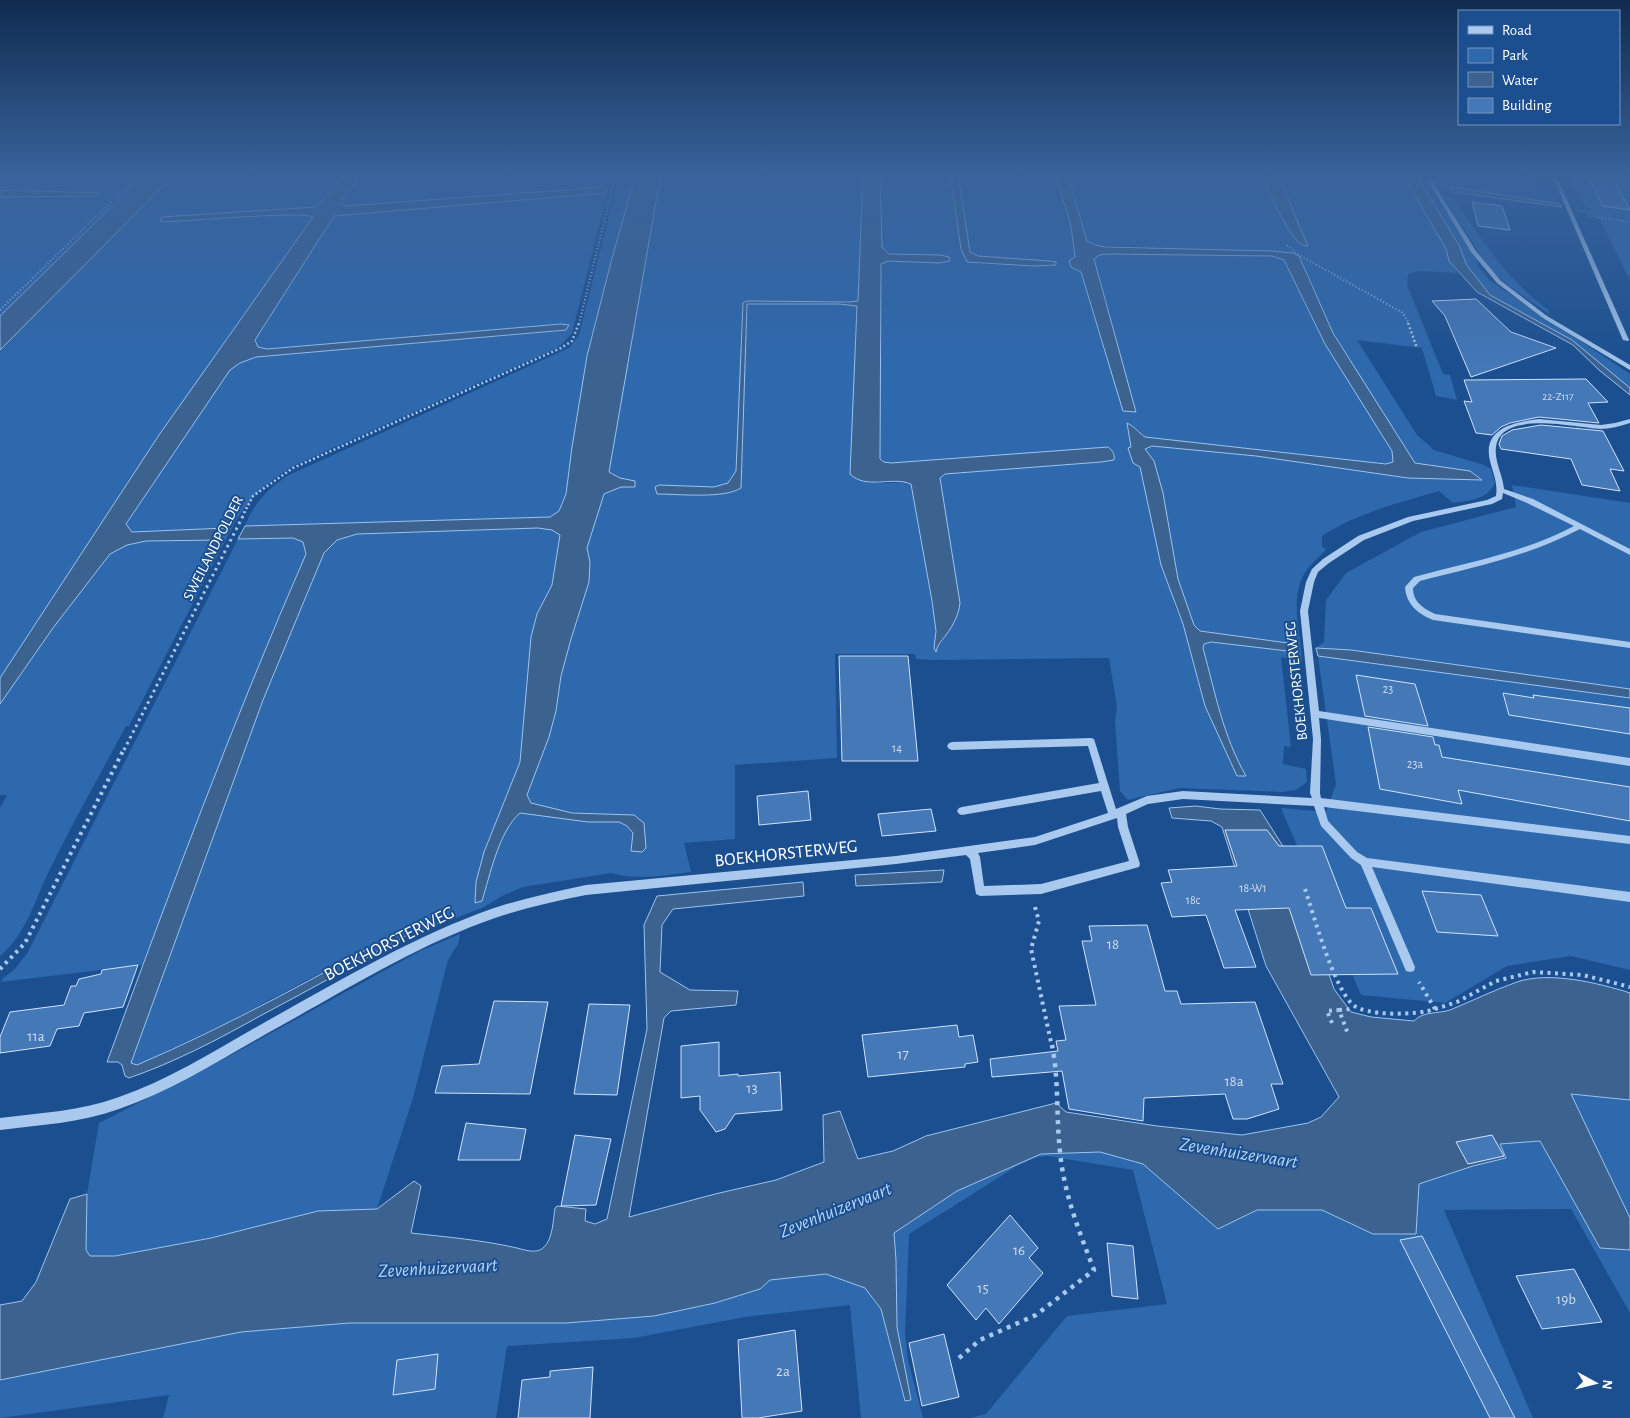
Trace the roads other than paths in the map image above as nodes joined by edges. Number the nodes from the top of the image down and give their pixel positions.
1 (1466, 239) edge
2 (1582, 239) edge
3 (1627, 338) edge
4 (1630, 368) edge
5 (1630, 422) edge
6 (1501, 490) junction
7 (1578, 527) junction
8 (1630, 552) edge
9 (1630, 645) edge
10 (1314, 714) junction
11 (952, 746) dead end
12 (1630, 762) edge
13 (1104, 786) junction
14 (1317, 802) junction
15 (962, 811) dead end
16 (1117, 813) junction
17 (1630, 840) edge
18 (967, 850) junction
19 (1365, 862) junction
20 (1630, 897) edge
21 (1410, 967) road end
22 (0, 1124) edge

1 - 4 street
2 - 3 street
5 - 6 lane
6 - 7 street
6 - 10 lane, BOEKHORSTERWEG
7 - 8 street
7 - 9 street
10 - 12 street
10 - 14 lane, BOEKHORSTERWEG
11 - 13 street
13 - 15 street
13 - 16 street
14 - 16 street, BOEKHORSTERWEG
14 - 17 street, BOEKHORSTERWEG
14 - 19 street
16 - 18 street, BOEKHORSTERWEG
16 - 18 street
18 - 22 street, BOEKHORSTERWEG
19 - 20 street
19 - 21 street

